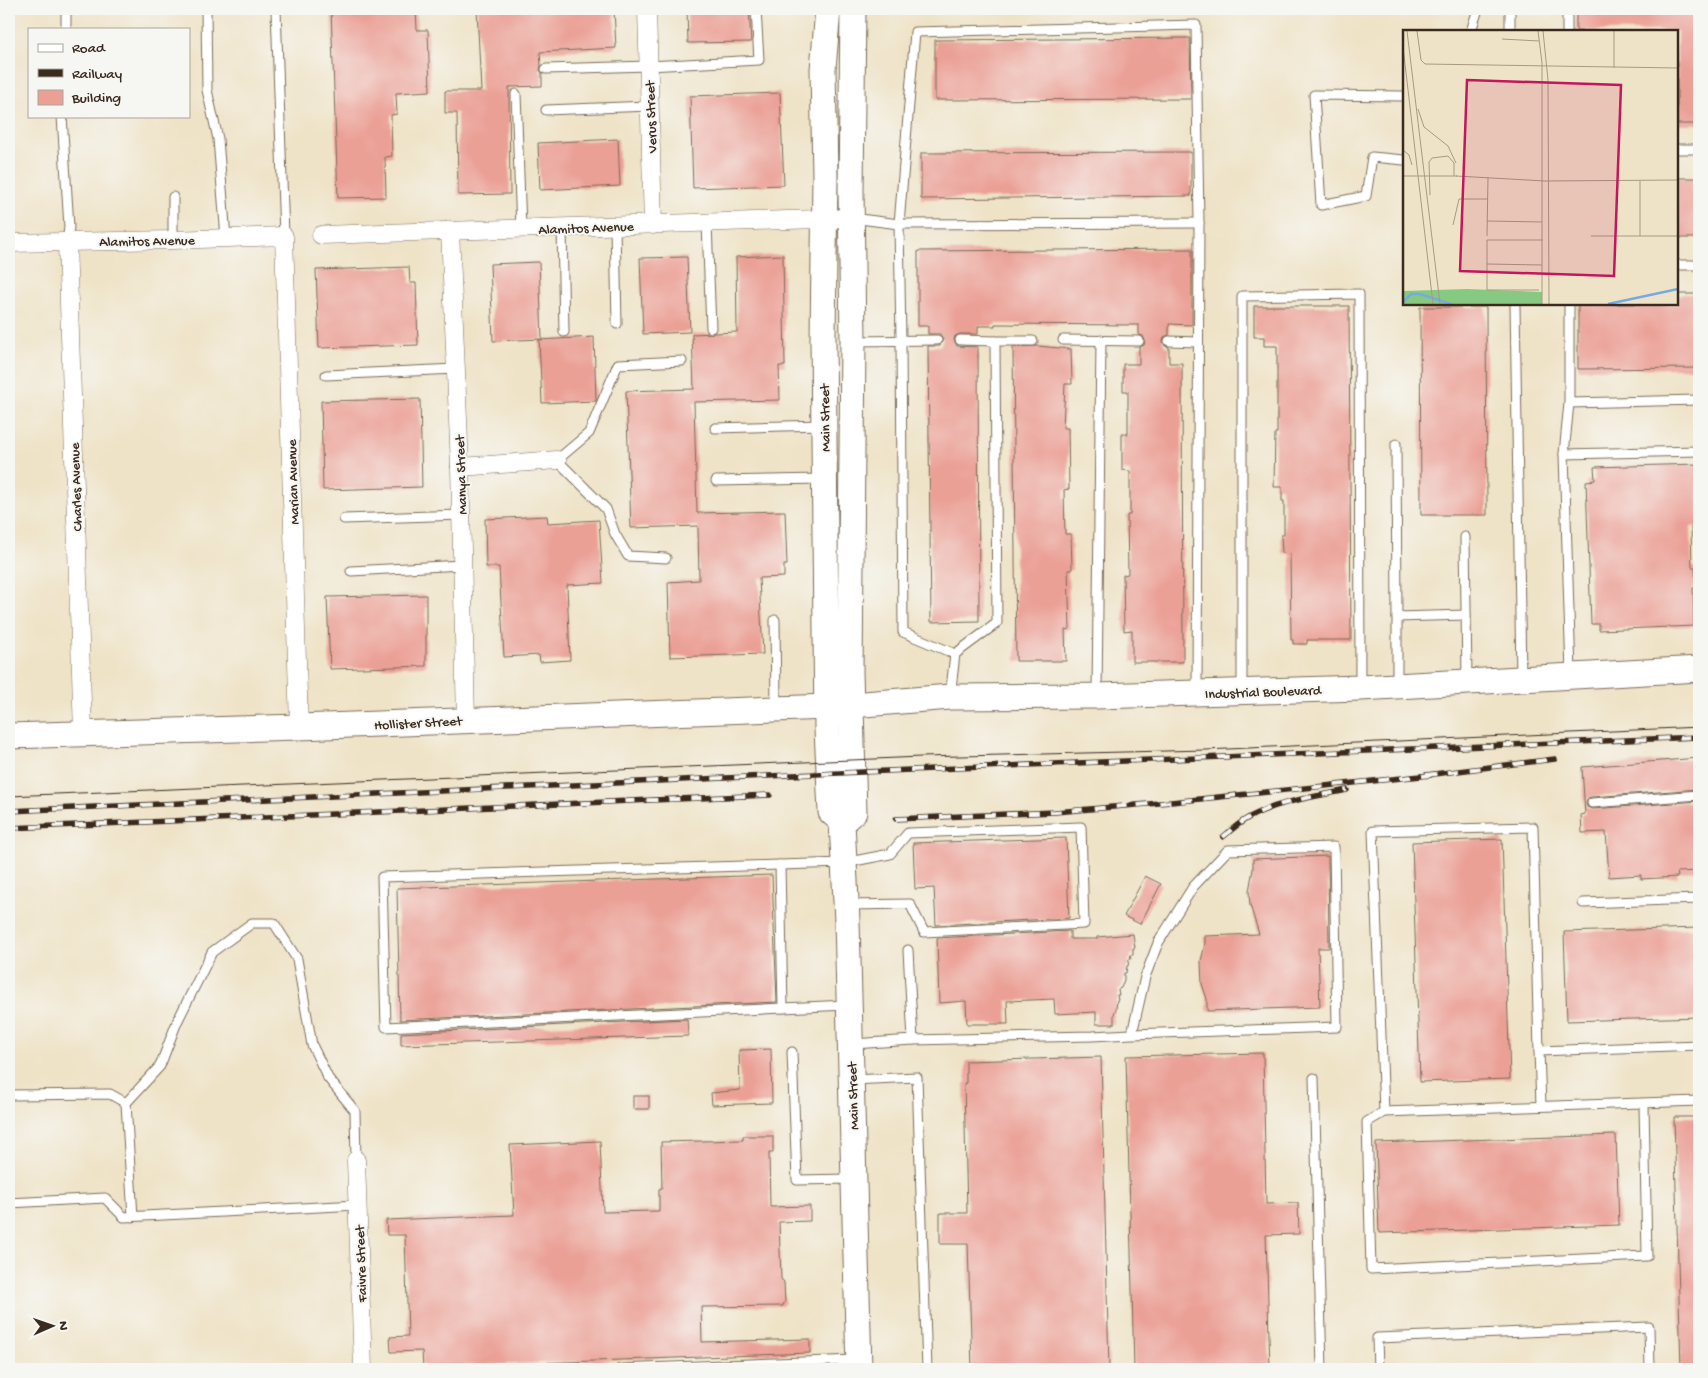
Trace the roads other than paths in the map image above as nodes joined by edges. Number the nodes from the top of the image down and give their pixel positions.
1 (66, 9) edge
2 (206, 9) edge
3 (276, 9) edge
4 (647, 9) edge
5 (756, 9) edge
6 (828, 9) edge
7 (853, 9) edge
8 (1478, 9) edge
9 (1510, 9) edge
10 (1567, 9) edge
11 (66, 28) edge
12 (1471, 30) edge
13 (1510, 30) edge
14 (1567, 30) edge
15 (649, 66) junction
16 (546, 69) dead end
17 (516, 94) dead end
18 (1403, 96) edge
19 (650, 106) junction
20 (546, 110) dead end
21 (62, 118) edge
22 (1678, 148) edge
23 (1699, 148) edge
24 (1403, 160) edge
25 (173, 196) dead end
26 (851, 218) junction
27 (824, 219) junction
28 (708, 223) junction
29 (1199, 223) junction
30 (899, 224) junction
31 (653, 225) junction
32 (615, 226) junction
33 (562, 227) junction
34 (521, 229) junction
35 (450, 230) junction
36 (321, 235) dead end
37 (284, 236) junction
38 (226, 238) junction
39 (173, 240) junction
40 (67, 242) junction
41 (9, 243) edge
42 (1678, 265) edge
43 (1699, 265) edge
44 (1515, 305) edge
45 (1569, 305) edge
46 (617, 324) dead end
47 (711, 328) dead end
48 (564, 332) dead end
49 (902, 340) junction
50 (937, 340) dead end
51 (960, 340) dead end
52 (1063, 340) dead end
53 (1100, 340) junction
54 (1139, 340) dead end
55 (853, 341) junction
56 (995, 341) junction
57 (1033, 341) dead end
58 (1169, 341) dead end
59 (1198, 342) junction
60 (682, 361) dead end
61 (456, 369) junction
62 (326, 375) dead end
63 (1699, 400) edge
64 (1569, 403) junction
65 (825, 425) junction
66 (715, 428) dead end
67 (1396, 444) dead end
68 (1699, 450) edge
69 (1564, 454) junction
70 (557, 460) junction
71 (460, 467) junction
72 (825, 479) junction
73 (716, 481) dead end
74 (461, 515) junction
75 (344, 519) dead end
76 (1465, 537) dead end
77 (666, 558) dead end
78 (462, 565) junction
79 (350, 571) dead end
80 (1466, 615) junction
81 (1397, 617) junction
82 (775, 620) dead end
83 (955, 654) junction
84 (1699, 669) edge
85 (1572, 677) junction
86 (1521, 680) junction
87 (1467, 683) junction
88 (1397, 686) junction
89 (1360, 688) junction
90 (1242, 692) junction
91 (1197, 693) junction
92 (1097, 696) junction
93 (950, 697) junction
94 (839, 706) junction
95 (776, 708) junction
96 (466, 720) junction
97 (299, 728) junction
98 (83, 733) junction
99 (9, 736) edge
100 (1699, 795) edge
101 (1592, 802) dead end
102 (844, 863) junction
103 (780, 865) junction
104 (1699, 899) edge
105 (1584, 902) dead end
106 (846, 905) junction
107 (908, 950) dead end
108 (849, 1005) junction
109 (783, 1008) junction
110 (1132, 1034) junction
111 (913, 1040) junction
112 (850, 1044) junction
113 (1699, 1045) edge
114 (1539, 1051) junction
115 (792, 1052) dead end
116 (1314, 1078) dead end
117 (851, 1080) junction
118 (9, 1095) edge
119 (1699, 1101) edge
120 (126, 1103) junction
121 (1644, 1104) junction
122 (1541, 1106) junction
123 (1384, 1112) junction
124 (356, 1160) joint
125 (854, 1179) junction
126 (9, 1203) edge
127 (358, 1205) junction
128 (133, 1217) junction
129 (859, 1365) edge
130 (363, 1369) edge
131 (620, 1369) edge
132 (928, 1369) edge
133 (1322, 1369) edge
134 (1378, 1369) edge
135 (1650, 1369) edge

1 - 11 lane
2 - 38 lane
3 - 37 lane
4 - 15 street, Verus Street
5 - 15 lane
6 - 27 main road, Main Street
7 - 26 main road, Main Street
8 - 12 lane
9 - 13 lane
10 - 14 lane
15 - 16 lane
15 - 19 street, Verus Street
17 - 34 lane
18 - 24 lane
19 - 20 lane
19 - 31 street, Verus Street
21 - 40 lane
22 - 23 lane
25 - 39 lane
26 - 27 street, Alamitos Avenue
26 - 30 lane
26 - 55 main road, Main Street
27 - 28 street, Alamitos Avenue
27 - 65 main road, Main Street
28 - 31 street, Alamitos Avenue
28 - 47 lane
29 - 30 lane
29 - 30 lane
29 - 59 lane
30 - 49 lane
31 - 32 street, Alamitos Avenue
32 - 33 street, Alamitos Avenue
32 - 46 lane
33 - 34 street, Alamitos Avenue
33 - 48 lane
34 - 35 street, Alamitos Avenue
35 - 36 street, Alamitos Avenue
35 - 61 street, Manya Street
37 - 38 street, Alamitos Avenue
37 - 97 street, Marian Avenue
38 - 39 street, Alamitos Avenue
39 - 40 street, Alamitos Avenue
40 - 41 street, Alamitos Avenue
40 - 98 street, Charles Avenue
42 - 43 lane
44 - 86 lane
45 - 64 lane
49 - 50 lane
49 - 55 lane
49 - 83 lane
51 - 56 lane
52 - 53 lane
53 - 54 lane
53 - 92 lane
55 - 94 main road, Main Street
56 - 57 lane
56 - 83 lane
58 - 59 lane
59 - 91 lane
60 - 70 lane
61 - 62 lane
61 - 71 street, Manya Street
63 - 64 lane
64 - 69 lane
65 - 66 lane
65 - 72 main road, Main Street
67 - 81 lane
68 - 69 lane
69 - 85 lane
70 - 71 street
70 - 77 lane
71 - 74 street, Manya Street
72 - 73 lane
72 - 94 main road, Main Street
74 - 75 lane
74 - 78 street, Manya Street
76 - 80 lane
78 - 79 lane
78 - 96 street, Manya Street
80 - 81 lane
80 - 87 lane
81 - 88 lane
82 - 95 lane
83 - 93 lane
84 - 85 main road, Industrial Boulevard
85 - 86 main road, Industrial Boulevard
86 - 87 main road, Industrial Boulevard
87 - 88 main road, Industrial Boulevard
88 - 89 main road, Industrial Boulevard
89 - 90 main road, Industrial Boulevard
89 - 90 lane
90 - 91 main road, Industrial Boulevard
91 - 92 main road, Industrial Boulevard
92 - 93 main road, Industrial Boulevard
93 - 94 main road, Industrial Boulevard
94 - 95 main road, Hollister Street
94 - 102 main road, Main Street
95 - 96 main road, Hollister Street
96 - 97 main road, Hollister Street
97 - 98 main road, Hollister Street
98 - 99 main road, Hollister Street
100 - 101 lane
102 - 103 lane
102 - 106 main road, Main Street
102 - 106 lane
103 - 109 lane
103 - 109 lane
104 - 105 lane
106 - 108 main road, Main Street
107 - 111 lane
108 - 109 lane
108 - 112 main road, Main Street
110 - 110 lane
110 - 111 lane
111 - 112 lane
112 - 117 main road, Main Street
113 - 114 lane
114 - 122 lane
114 - 123 lane
115 - 125 lane
116 - 133 lane
117 - 125 main road, Main Street
117 - 132 lane
118 - 120 lane
119 - 121 lane
120 - 124 lane
120 - 128 lane
121 - 122 lane
121 - 123 lane
122 - 123 lane
124 - 127 street, Faivre Street
125 - 129 main road, Main Street
126 - 128 lane
127 - 128 lane
127 - 130 street, Faivre Street
129 - 131 lane
134 - 135 lane

